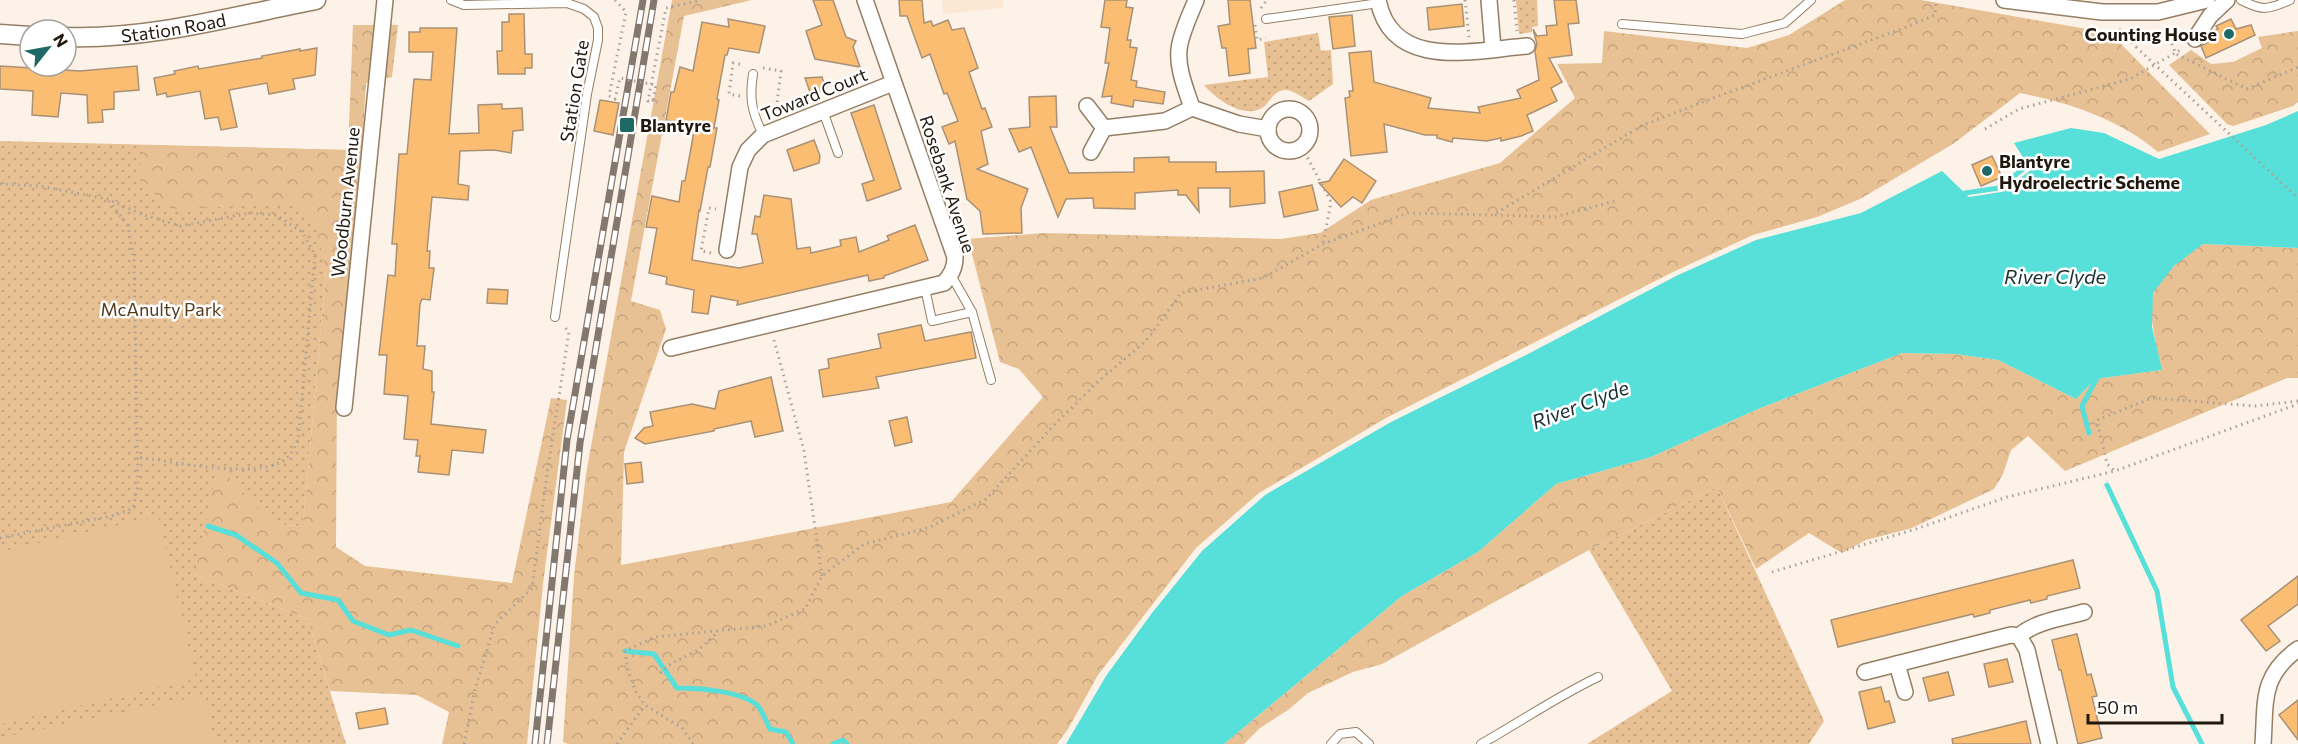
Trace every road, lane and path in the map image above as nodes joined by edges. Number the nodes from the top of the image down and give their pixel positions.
1 (316, 0) edge
2 (385, 0) edge
3 (451, 0) edge
4 (615, 0) edge
5 (701, 0) edge
6 (865, 0) edge
7 (1465, 0) edge
8 (1489, 0) edge
9 (1514, 0) edge
10 (1811, 0) edge
11 (1936, 0) edge
12 (2004, 0) edge
13 (2207, 0) edge
14 (2227, 0) edge
15 (2241, 0) edge
16 (2290, 0) edge
17 (1192, 1) edge
18 (1379, 2) edge
19 (2158, 12) junction
20 (1266, 19) dead end
21 (1622, 24) dead end
22 (0, 34) edge
23 (18, 35) edge
24 (78, 37) edge
25 (2195, 39) joint
26 (1523, 46) joint
27 (2136, 47) dead end
28 (1493, 49) junction
29 (1470, 51) junction
30 (2176, 54) junction
31 (2298, 67) edge
32 (753, 74) dead end
33 (893, 83) junction
34 (1087, 106) dead end
35 (1192, 108) junction
36 (823, 111) junction
37 (1104, 128) junction
38 (1268, 129) junction
39 (1985, 129) dead end
40 (763, 135) junction
41 (1302, 147) junction
42 (1091, 152) dead end
43 (838, 153) dead end
44 (0, 184) edge
45 (2298, 198) edge
46 (107, 199) junction
47 (1615, 201) dead end
48 (1493, 215) junction
49 (1323, 244) junction
50 (727, 250) dead end
51 (951, 275) junction
52 (925, 288) junction
53 (972, 312) junction
54 (555, 317) joint
55 (770, 324) junction
56 (672, 348) dead end
57 (991, 380) dead end
58 (2298, 403) edge
59 (344, 408) dead end
60 (137, 457) junction
61 (2115, 471) junction
62 (0, 538) edge
63 (1772, 572) dead end
64 (822, 576) junction
65 (2084, 612) dead end
66 (718, 631) junction
67 (2019, 636) junction
68 (2298, 649) edge
69 (1897, 664) junction
70 (1865, 672) dead end
71 (660, 674) dead end
72 (1598, 677) dead end
73 (1905, 692) dead end
74 (645, 705) junction
75 (464, 744) edge
76 (616, 744) edge
77 (693, 744) edge
78 (1331, 744) edge
79 (1369, 744) edge
80 (1481, 744) edge
81 (2049, 744) edge
82 (2263, 744) edge

1 - 24 street, Station Road
2 - 59 street, Woodburn Avenue
3 - 54 lane, Station Gate
4 - 5 path, bridge
6 - 33 street, Rosebank Avenue
7 - 29 path
8 - 28 street
9 - 26 path
10 - 21 lane
11 - 48 path
12 - 19 street
13 - 19 street
14 - 25 street
15 - 16 lane
17 - 35 street
18 - 20 lane
18 - 29 street
19 - 30 path
22 - 23 street
25 - 30 path
26 - 28 street
27 - 45 path, bridge
28 - 29 street
30 - 31 path
30 - 39 path
32 - 40 lane
33 - 36 street, Toward Court
33 - 51 street, Rosebank Avenue
34 - 37 street
35 - 37 street
35 - 38 street
36 - 40 street, Toward Court
36 - 43 lane
37 - 42 street
38 - 41 street
38 - 41 street
40 - 50 street, Toward Court
41 - 49 path
44 - 46 path
46 - 60 path
46 - 60 path
47 - 48 path
48 - 49 path
49 - 64 path
51 - 52 street, Rosebank Avenue
51 - 53 lane
52 - 53 lane
52 - 55 street, Rosebank Avenue
53 - 57 lane
54 - 75 path
55 - 56 street, Rosebank Avenue
55 - 64 path
58 - 61 path
58 - 61 path
60 - 62 path
61 - 63 path
64 - 66 path
65 - 67 street
66 - 71 path
66 - 74 path
67 - 69 street
67 - 81 street
68 - 82 street
69 - 70 street
69 - 73 street
72 - 80 lane
74 - 76 path
74 - 77 path
78 - 79 lane

